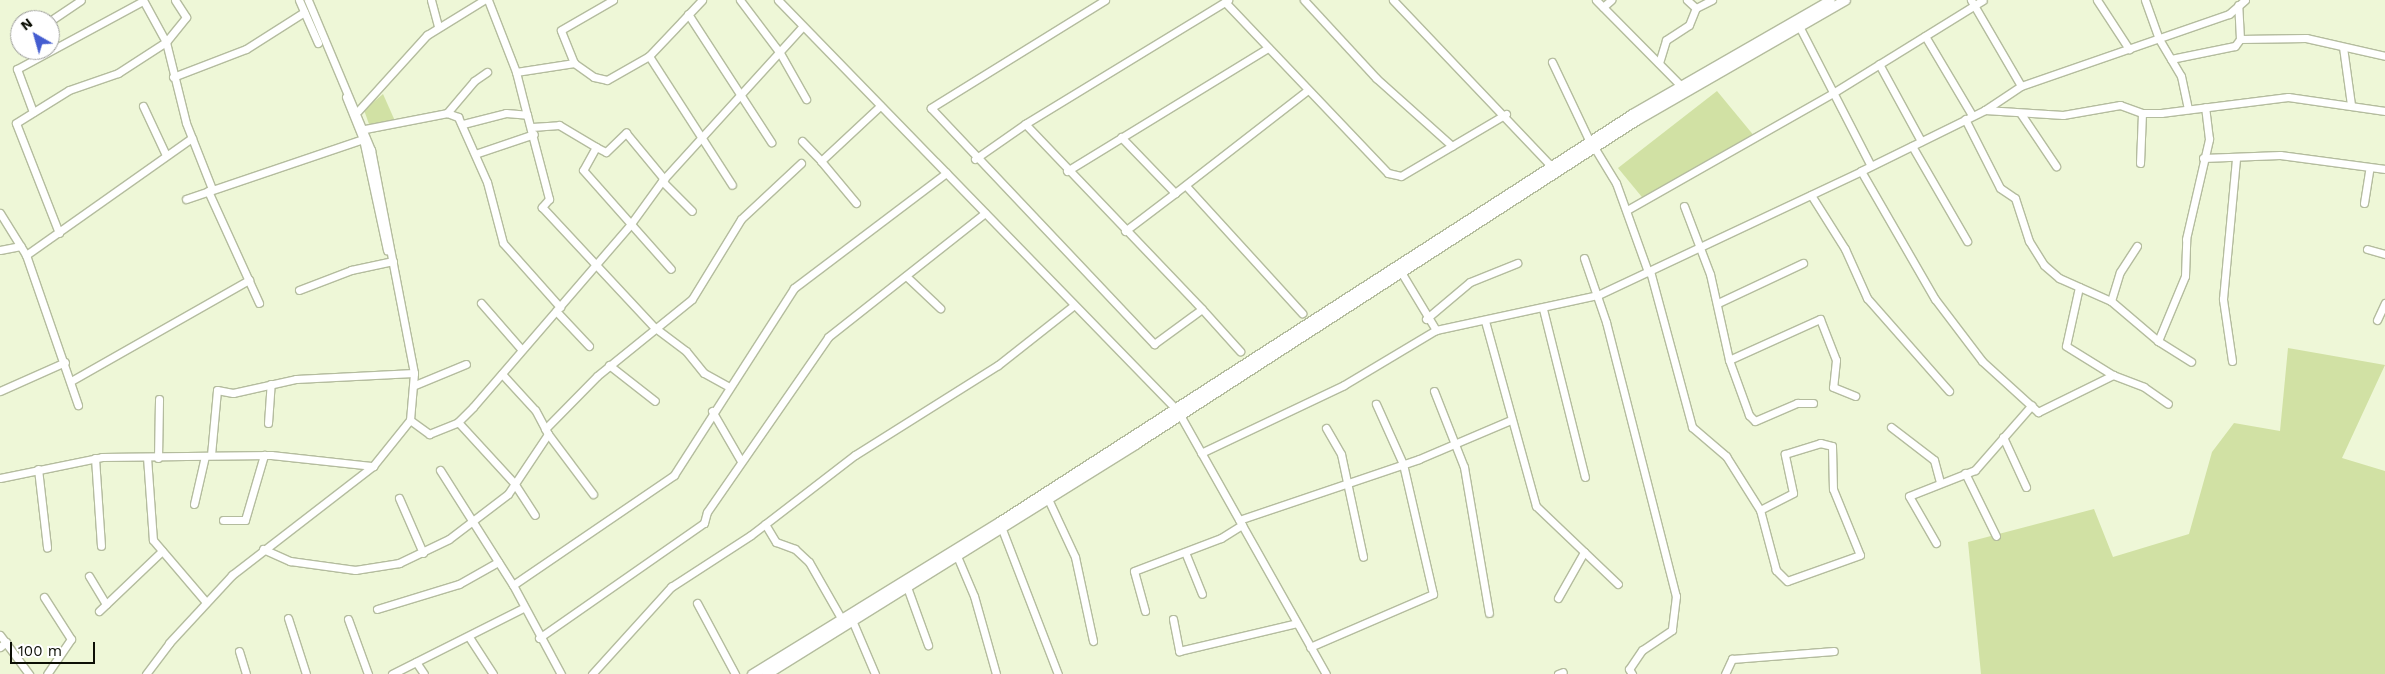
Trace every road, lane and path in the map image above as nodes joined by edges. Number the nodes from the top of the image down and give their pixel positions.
1 (81, 0) edge
2 (143, 0) edge
3 (175, 0) edge
4 (299, 0) edge
5 (308, 0) edge
6 (431, 0) edge
7 (486, 0) edge
8 (613, 0) edge
9 (702, 0) edge
10 (740, 0) edge
11 (778, 0) edge
12 (1105, 0) edge
13 (1304, 0) edge
14 (1394, 0) edge
15 (1596, 0) edge
16 (1611, 0) edge
17 (1687, 0) edge
18 (1712, 0) edge
19 (1830, 0) edge
20 (1845, 0) edge
21 (1983, 0) edge
22 (2097, 0) edge
23 (2145, 0) edge
24 (2245, 0) edge
25 (1226, 1) edge
26 (1973, 3) edge
27 (2238, 3) edge
28 (1603, 7) junction
29 (1696, 8) junction
30 (304, 12) junction
31 (60, 14) edge
32 (688, 14) junction
33 (438, 26) junction
34 (1799, 26) junction
35 (802, 27) junction
36 (1925, 36) junction
37 (2159, 39) junction
38 (2240, 39) junction
39 (166, 42) junction
40 (2343, 47) junction
41 (1268, 48) junction
42 (2128, 49) junction
43 (780, 53) junction
44 (649, 56) junction
45 (2385, 56) edge
46 (2172, 59) junction
47 (1552, 62) dead end
48 (574, 63) junction
49 (1659, 63) junction
50 (1879, 64) junction
51 (487, 72) dead end
52 (516, 72) junction
53 (173, 77) junction
54 (1680, 85) junction
55 (2021, 86) junction
56 (1308, 90) junction
57 (1833, 93) junction
58 (739, 96) junction
59 (806, 99) dead end
60 (2351, 105) junction
61 (143, 106) dead end
62 (880, 106) junction
63 (2205, 107) junction
64 (2188, 109) junction
65 (1985, 110) junction
66 (358, 111) junction
67 (2385, 111) edge
68 (33, 112) junction
69 (447, 113) junction
70 (2142, 113) junction
71 (1506, 114) junction
72 (2022, 114) junction
73 (527, 115) junction
74 (1968, 117) junction
75 (463, 124) junction
76 (1025, 124) junction
77 (365, 129) junction
78 (533, 131) junction
79 (1121, 137) junction
80 (192, 138) junction
81 (362, 139) junction
82 (701, 139) junction
83 (802, 141) dead end
84 (772, 142) dead end
85 (1922, 142) junction
86 (1592, 144) junction
87 (1452, 146) junction
88 (1912, 146) junction
89 (596, 147) junction
90 (475, 154) junction
91 (166, 155) junction
92 (2203, 158) junction
93 (975, 159) junction
94 (2236, 159) junction
95 (821, 161) junction
96 (801, 163) dead end
97 (2140, 163) dead end
98 (1551, 166) junction
99 (1871, 166) junction
100 (2056, 166) dead end
101 (2370, 167) junction
102 (2385, 169) edge
103 (1067, 171) junction
104 (1861, 171) junction
105 (946, 173) junction
106 (663, 180) junction
107 (732, 185) dead end
108 (1187, 187) junction
109 (210, 190) junction
110 (1175, 193) junction
111 (1811, 195) junction
112 (186, 199) dead end
113 (856, 203) dead end
114 (2364, 203) dead end
115 (1684, 206) dead end
116 (1626, 210) junction
117 (692, 211) dead end
118 (0, 213) edge
119 (985, 213) junction
120 (630, 225) junction
121 (1125, 231) junction
122 (59, 233) junction
123 (1967, 241) dead end
124 (21, 246) junction
125 (2137, 246) dead end
126 (0, 250) edge
127 (1700, 250) junction
128 (2367, 250) dead end
129 (2385, 254) edge
130 (26, 255) junction
131 (1584, 258) dead end
132 (393, 262) junction
133 (1517, 263) dead end
134 (1803, 263) dead end
135 (595, 266) junction
136 (671, 269) dead end
137 (1649, 271) junction
138 (1401, 272) junction
139 (906, 276) junction
140 (249, 280) junction
141 (2080, 287) junction
142 (300, 290) dead end
143 (1598, 295) junction
144 (2111, 301) junction
145 (259, 303) dead end
146 (481, 303) dead end
147 (1718, 303) junction
148 (2385, 304) edge
149 (1073, 306) junction
150 (940, 308) dead end
151 (1202, 308) junction
152 (558, 309) junction
153 (1543, 309) junction
154 (1302, 313) dead end
155 (1426, 319) junction
156 (2377, 320) dead end
157 (1485, 321) junction
158 (654, 328) junction
159 (1436, 330) junction
160 (2158, 341) junction
161 (589, 346) dead end
162 (522, 350) junction
163 (1240, 351) dead end
164 (1729, 360) junction
165 (65, 362) junction
166 (2191, 362) dead end
167 (2232, 362) dead end
168 (466, 364) dead end
169 (609, 365) junction
170 (414, 373) junction
171 (502, 374) junction
172 (2113, 375) junction
173 (71, 381) junction
174 (271, 384) junction
175 (415, 385) junction
176 (729, 387) junction
177 (1949, 391) dead end
178 (0, 392) edge
179 (1434, 392) dead end
180 (1855, 396) dead end
181 (159, 399) dead end
182 (655, 401) dead end
183 (1813, 403) dead end
184 (78, 404) dead end
185 (1376, 404) dead end
186 (2168, 404) dead end
187 (2032, 405) junction
188 (712, 411) junction
189 (1178, 412) junction
190 (410, 420) junction
191 (1510, 420) junction
192 (458, 422) junction
193 (268, 423) dead end
194 (1891, 427) dead end
195 (1326, 428) dead end
196 (546, 432) junction
197 (2003, 437) junction
198 (1458, 444) junction
199 (1201, 453) junction
200 (264, 455) junction
201 (208, 456) junction
202 (147, 457) junction
203 (96, 458) junction
204 (158, 458) junction
205 (741, 461) junction
206 (1403, 464) junction
207 (373, 466) junction
208 (38, 469) junction
209 (440, 470) dead end
210 (1965, 474) junction
211 (0, 478) edge
212 (1585, 478) dead end
213 (1349, 482) junction
214 (1940, 482) junction
215 (514, 483) junction
216 (2026, 487) dead end
217 (593, 494) dead end
218 (399, 498) dead end
219 (1048, 499) junction
220 (194, 504) dead end
221 (1760, 510) junction
222 (535, 515) dead end
223 (224, 520) dead end
224 (472, 521) junction
225 (1240, 523) junction
226 (765, 524) junction
227 (1001, 525) junction
228 (1996, 536) dead end
229 (1936, 543) dead end
230 (47, 546) dead end
231 (101, 546) dead end
232 (263, 549) junction
233 (162, 551) junction
234 (1185, 552) junction
235 (1584, 552) junction
236 (422, 553) junction
237 (957, 556) junction
238 (1363, 557) dead end
239 (498, 562) junction
240 (89, 576) dead end
241 (1618, 584) dead end
242 (513, 585) junction
243 (907, 586) junction
244 (1202, 594) dead end
245 (44, 597) dead end
246 (1558, 598) dead end
247 (206, 602) junction
248 (697, 603) dead end
249 (106, 604) junction
250 (523, 608) junction
251 (377, 609) dead end
252 (99, 611) dead end
253 (1145, 611) dead end
254 (1489, 613) dead end
255 (288, 618) dead end
256 (841, 618) junction
257 (348, 619) dead end
258 (852, 620) junction
259 (1173, 620) dead end
260 (1297, 623) junction
261 (0, 635) edge
262 (469, 637) junction
263 (539, 638) junction
264 (1093, 641) dead end
265 (3, 644) edge
266 (928, 645) dead end
267 (1310, 647) junction
268 (239, 651) dead end
269 (1834, 651) dead end
270 (416, 662) junction
271 (29, 674) edge
272 (47, 674) edge
273 (146, 674) edge
274 (246, 674) edge
275 (306, 674) edge
276 (368, 674) edge
277 (392, 674) edge
278 (424, 674) edge
279 (493, 674) edge
280 (561, 674) edge
281 (592, 674) edge
282 (735, 674) edge
283 (752, 674) edge
284 (766, 674) edge
285 (875, 674) edge
286 (996, 674) edge
287 (1058, 674) edge
288 (1326, 674) edge
289 (1632, 674) edge
290 (1725, 674) edge

1 - 31 street
2 - 39 street
2 - 68 street
3 - 39 street
4 - 30 street
5 - 66 street
6 - 33 street
7 - 33 street
7 - 52 street
8 - 48 street
9 - 32 street
10 - 43 street
11 - 35 street
12 - 93 street
13 - 87 street
14 - 71 street
15 - 28 street
16 - 28 street
17 - 29 street
18 - 29 street
19 - 54 main road
20 - 34 main road
21 - 26 street
22 - 42 street
23 - 37 street
24 - 27 street
25 - 41 street
25 - 76 street
26 - 36 street
26 - 55 street
27 - 37 street
27 - 38 street
28 - 49 street
29 - 49 street
30 - 53 street
30 - 81 street
32 - 44 street
32 - 58 street
33 - 66 street
34 - 57 street
34 - 86 main road
35 - 43 street
35 - 62 street
36 - 50 street
36 - 74 street
37 - 42 street
37 - 46 street
38 - 40 street
38 - 46 street
39 - 53 street
39 - 68 street
40 - 45 street
40 - 60 street
41 - 56 street
41 - 79 street
42 - 55 street
43 - 58 street
43 - 59 street
44 - 48 street
44 - 82 street
46 - 64 street
47 - 86 street
48 - 52 street
49 - 54 street
50 - 57 street
50 - 85 street
51 - 69 street
52 - 73 street
53 - 80 street
54 - 86 main road
55 - 65 street
56 - 87 street
56 - 108 street
57 - 99 street
57 - 116 street
58 - 82 street
58 - 84 street
60 - 63 street
60 - 67 street
61 - 91 street
62 - 95 street
62 - 105 street
63 - 64 street
63 - 92 street
64 - 70 street
65 - 72 street
65 - 74 street
66 - 77 street
68 - 122 street
69 - 75 street
69 - 77 street
70 - 72 street
70 - 97 street
71 - 87 street
71 - 98 street
72 - 100 street
73 - 75 street
73 - 78 street
74 - 85 street
74 - 141 street
75 - 90 street
76 - 93 street
76 - 103 street
77 - 132 street
78 - 89 street
78 - 90 street
78 - 135 street
79 - 103 street
79 - 110 street
80 - 91 street
80 - 109 street
81 - 109 street
81 - 132 street
82 - 106 street
82 - 107 street
83 - 95 street
85 - 88 street
86 - 98 main road
86 - 116 street
86 - 138 main road
88 - 99 street
88 - 123 street
89 - 106 street
89 - 120 street
90 - 152 street
91 - 122 street
92 - 94 street
92 - 160 street
93 - 151 street
94 - 101 street
94 - 167 street
95 - 113 street
96 - 158 street
98 - 189 main road
99 - 104 street
101 - 102 street
101 - 114 street
103 - 121 street
104 - 111 street
104 - 187 street
105 - 119 street
105 - 176 street
106 - 117 street
106 - 120 street
108 - 110 street
108 - 154 street
109 - 112 street
109 - 140 street
110 - 121 street
111 - 127 street
111 - 177 street
115 - 127 street
116 - 137 street
118 - 124 street
119 - 139 street
119 - 149 street
120 - 135 street
120 - 136 street
121 - 151 street
122 - 130 street
124 - 126 street
124 - 130 street
125 - 144 street
127 - 137 street
127 - 147 street
128 - 129 street
130 - 165 street
131 - 143 street
132 - 142 street
132 - 170 street
133 - 155 street
134 - 147 street
135 - 152 street
135 - 158 street
137 - 143 street
137 - 221 street
138 - 155 street
138 - 189 main road
139 - 150 street
139 - 205 street
140 - 145 street
140 - 173 street
141 - 144 street
141 - 172 street
143 - 153 street
143 - 289 street
144 - 160 street
146 - 162 street
147 - 164 street
148 - 156 street
149 - 189 street
149 - 226 street
151 - 163 street
152 - 161 street
152 - 162 street
153 - 157 street
153 - 212 street
155 - 159 street
157 - 159 street
157 - 191 street
158 - 169 street
158 - 176 street
159 - 199 street
160 - 166 street
162 - 171 street
164 - 180 street
164 - 183 street
165 - 173 street
165 - 178 street
168 - 175 street
169 - 182 street
169 - 196 street
170 - 174 street
170 - 175 street
171 - 192 street
171 - 196 street
172 - 186 street
172 - 187 street
173 - 184 street
174 - 193 street
174 - 201 street
175 - 190 street
176 - 188 street
179 - 198 street
181 - 204 street
185 - 206 street
187 - 197 street
188 - 205 street
188 - 242 street
189 - 199 street
189 - 219 main road
189 - 227 main road
190 - 192 street
190 - 207 street
191 - 198 street
191 - 235 street
192 - 215 street
194 - 214 street
195 - 213 street
196 - 215 street
196 - 217 street
197 - 210 street
197 - 216 street
198 - 206 street
198 - 254 street
199 - 225 street
200 - 201 street
200 - 207 street
200 - 223 street
201 - 204 street
201 - 220 street
202 - 203 street
202 - 204 street
202 - 233 street
203 - 208 street
203 - 231 street
205 - 263 street
206 - 213 street
206 - 267 street
207 - 232 street
208 - 211 street
208 - 230 street
209 - 224 street
210 - 214 street
210 - 228 street
213 - 225 street
213 - 238 street
214 - 229 street
215 - 222 street
215 - 224 street
218 - 236 street
219 - 227 main road
219 - 264 street
221 - 221 street
224 - 236 street
224 - 239 street
225 - 234 street
225 - 260 street
226 - 256 street
226 - 281 street
227 - 237 main road
227 - 256 main road
227 - 287 street
232 - 236 street
232 - 247 street
233 - 247 street
233 - 249 street
234 - 244 street
234 - 253 street
235 - 241 street
235 - 246 street
237 - 243 main road
237 - 286 street
239 - 242 street
239 - 251 street
240 - 249 street
242 - 250 street
243 - 258 main road
243 - 266 street
245 - 272 street
247 - 273 street
248 - 282 street
249 - 252 street
250 - 262 street
250 - 263 street
255 - 275 street
256 - 283 main road
257 - 276 street
258 - 284 main road
258 - 285 street
259 - 260 street
260 - 267 street
261 - 265 street
262 - 270 street
262 - 279 street
263 - 280 street
265 - 271 street
267 - 288 street
268 - 274 street
269 - 290 street
270 - 277 street
270 - 278 street

